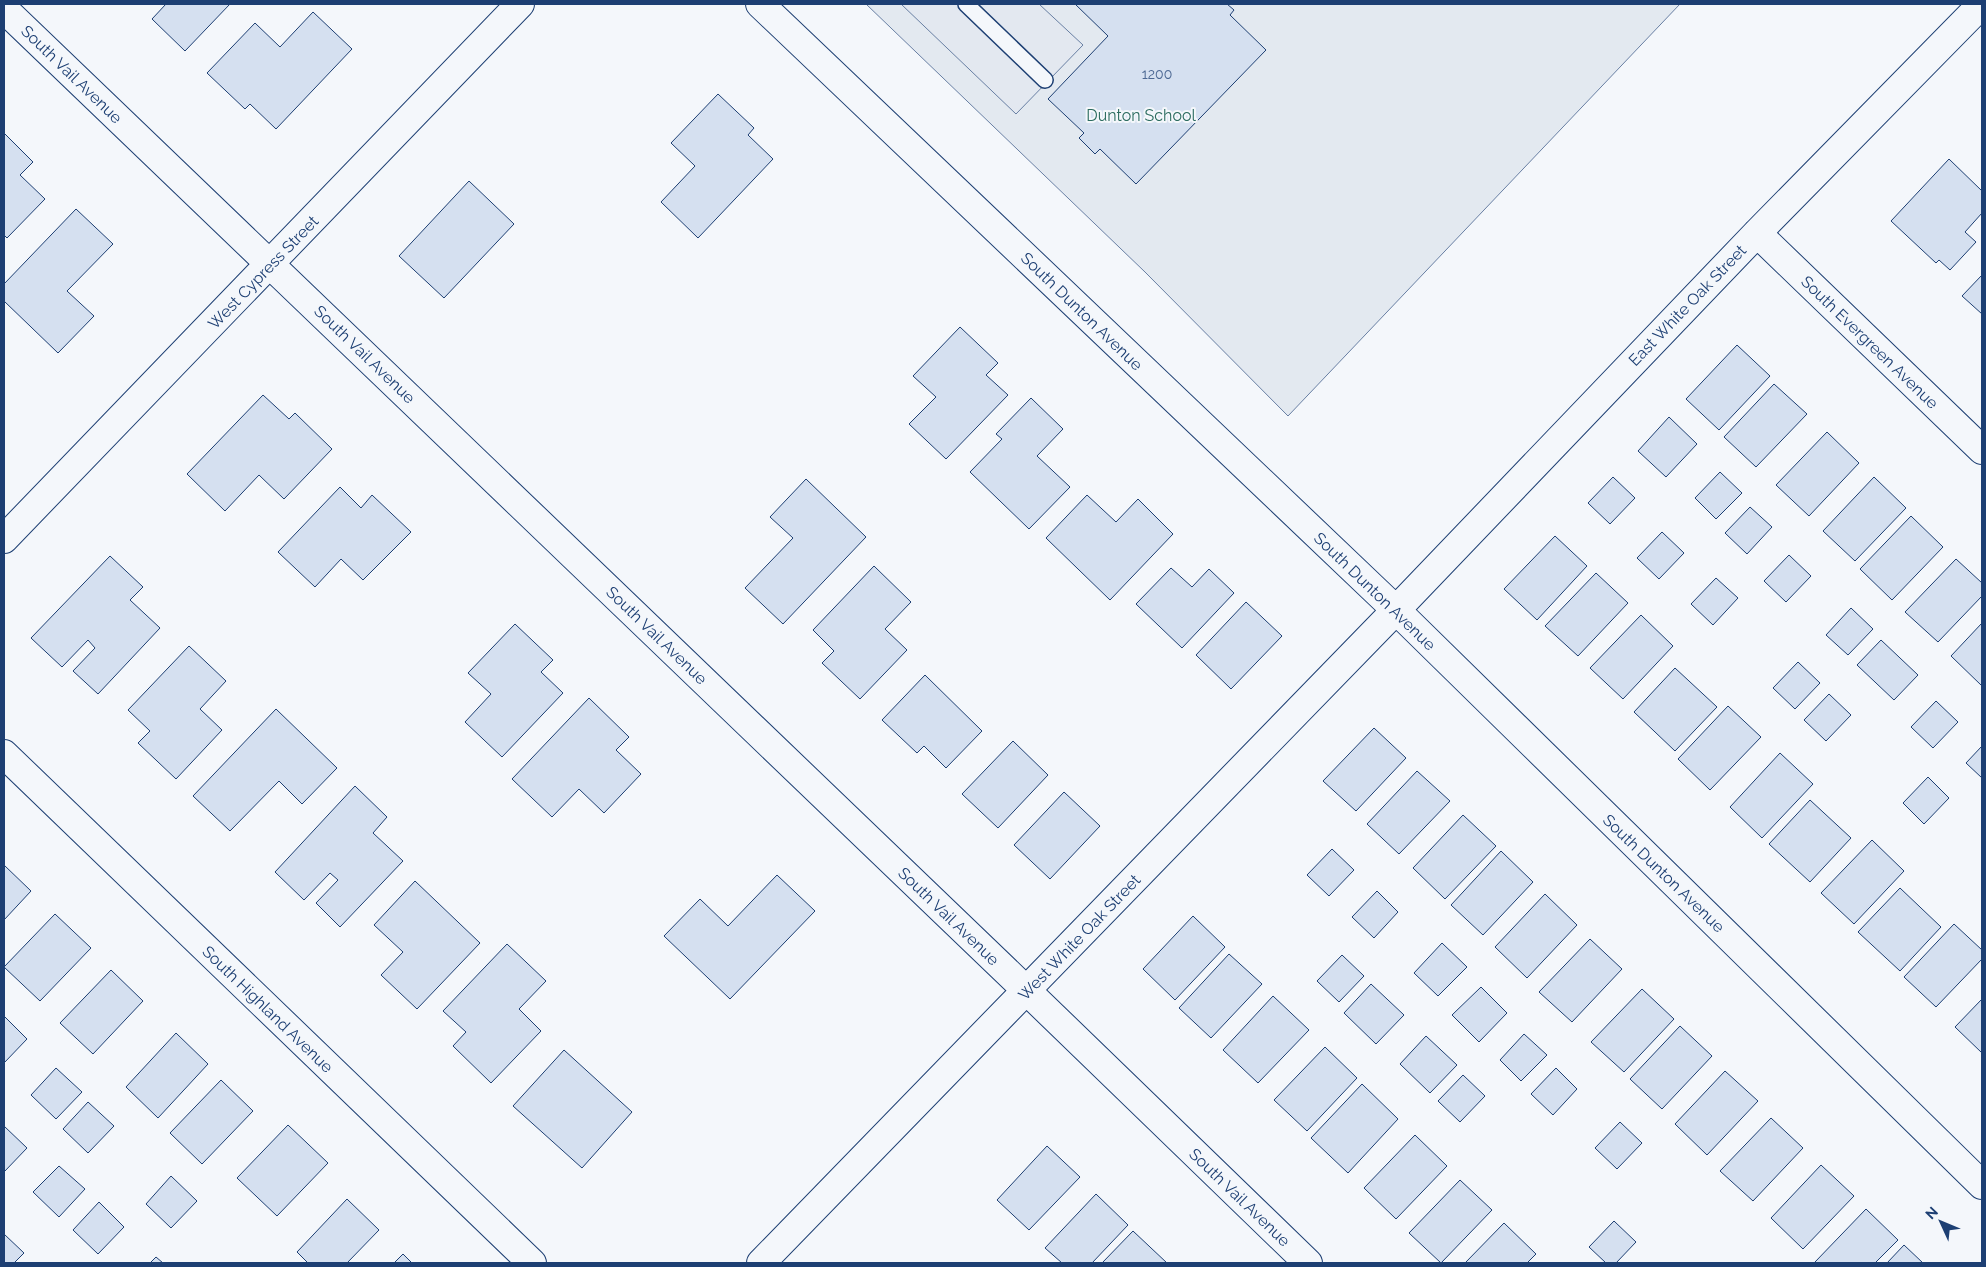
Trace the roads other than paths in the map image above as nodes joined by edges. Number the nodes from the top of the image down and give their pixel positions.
1 (520, 4) edge
2 (760, 4) edge
3 (966, 4) edge
4 (1982, 4) edge
5 (4, 9) edge
6 (1045, 80) dead end
7 (1757, 232) junction
8 (271, 264) junction
9 (1982, 450) edge
10 (4, 539) edge
11 (1396, 610) junction
12 (4, 754) edge
13 (1027, 991) junction
14 (1982, 1185) edge
15 (532, 1263) edge
16 (761, 1263) edge
17 (1308, 1263) edge

1 - 8 street, West Cypress Street
2 - 11 street, South Dunton Avenue
3 - 6 lane
4 - 7 street, East White Oak Street
5 - 8 street, South Vail Avenue
7 - 9 street, South Evergreen Avenue
7 - 11 street, East White Oak Street
8 - 10 street, West Cypress Street
8 - 13 street, South Vail Avenue
11 - 13 street, West White Oak Street
11 - 14 street, South Dunton Avenue
12 - 15 street, South Highland Avenue
13 - 16 street, West White Oak Street
13 - 17 street, South Vail Avenue

